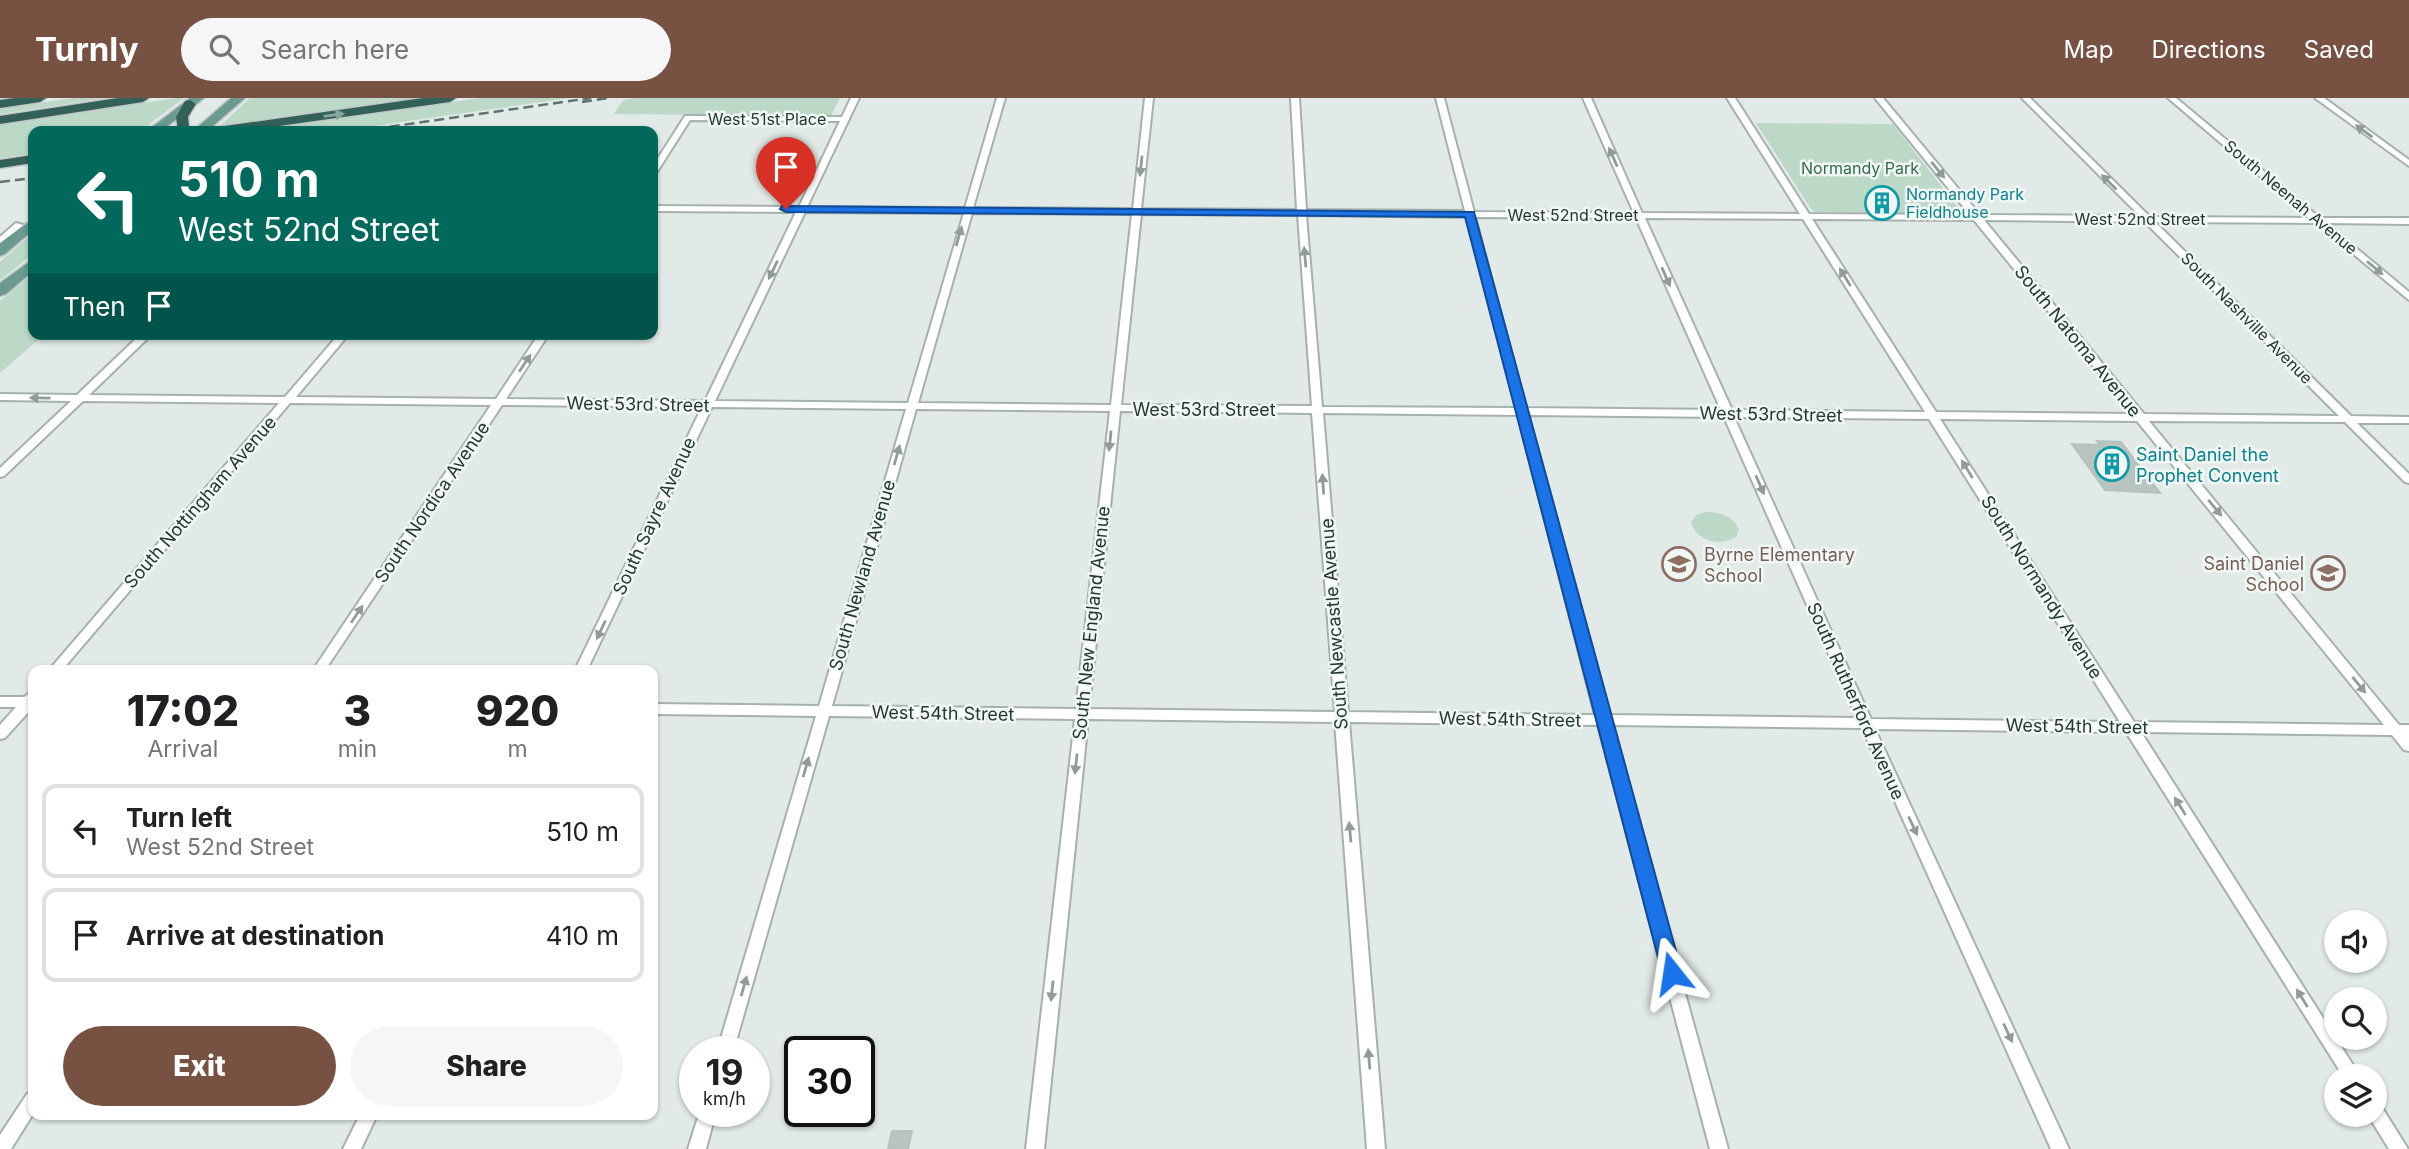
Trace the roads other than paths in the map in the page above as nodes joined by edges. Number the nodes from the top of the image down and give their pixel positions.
1 (40, 98) edge
2 (143, 98) edge
3 (239, 98) edge
4 (450, 98) edge
5 (855, 98) edge
6 (1001, 98) edge
7 (1149, 98) edge
8 (1295, 98) edge
9 (1440, 98) edge
10 (1587, 98) edge
11 (1731, 98) edge
12 (1879, 98) edge
13 (2026, 98) edge
14 (2172, 98) edge
15 (2319, 98) edge
16 (194, 101) edge
17 (0, 104) edge
18 (845, 119) junction
19 (0, 120) edge
20 (160, 126) edge
21 (183, 126) edge
22 (205, 126) edge
23 (253, 126) edge
24 (28, 160) edge
25 (0, 164) edge
26 (658, 164) edge
27 (2409, 164) edge
28 (658, 208) edge
29 (802, 209) junction
30 (967, 210) junction
31 (1136, 211) junction
32 (1301, 213) junction
33 (1470, 214) junction
34 (1638, 215) junction
35 (1807, 216) junction
36 (1978, 218) junction
37 (2147, 219) junction
38 (2319, 220) junction
39 (2409, 221) edge
40 (26, 224) edge
41 (0, 228) edge
42 (0, 241) edge
43 (0, 251) edge
44 (28, 268) edge
45 (0, 291) edge
46 (2409, 297) edge
47 (141, 340) edge
48 (339, 340) edge
49 (540, 340) edge
50 (0, 397) edge
51 (80, 398) junction
52 (287, 401) junction
53 (499, 402) junction
54 (707, 404) junction
55 (911, 407) junction
56 (1114, 408) junction
57 (1317, 410) junction
58 (1522, 411) junction
59 (1728, 414) junction
60 (1933, 416) junction
61 (2140, 418) junction
62 (2349, 420) junction
63 (2409, 420) edge
64 (0, 474) edge
65 (2409, 480) edge
66 (59, 665) edge
67 (322, 665) edge
68 (583, 665) edge
69 (28, 700) edge
70 (0, 702) edge
71 (28, 703) edge
72 (658, 709) edge
73 (822, 711) junction
74 (1081, 714) junction
75 (1341, 717) junction
76 (1603, 721) junction
77 (1866, 723) junction
78 (2130, 727) junction
79 (2402, 730) edge
80 (0, 734) edge
81 (2409, 746) edge
82 (730, 1036) edge
83 (2344, 1064) edge
84 (28, 1108) edge
85 (366, 1120) edge
86 (703, 1127) edge
87 (2385, 1127) edge
88 (2396, 1144) edge
89 (1, 1149) edge
90 (352, 1149) edge
91 (697, 1149) edge
92 (1035, 1149) edge
93 (1376, 1149) edge
94 (1719, 1149) edge
95 (2060, 1149) edge

1 - 17 highway
2 - 19 highway
3 - 22 main road
23 -> 4 highway
5 - 18 street, South Sayre Avenue
6 - 30 street, South Newland Avenue
7 -> 31 street, South New England Avenue
8 - 32 street, South Newcastle Avenue
9 - 33 street
34 -> 10 street, South Rutherford Avenue
11 - 35 street, South Normandy Avenue
12 -> 36 street, South Natoma Avenue
37 -> 13 street, South Nashville Avenue
14 - 38 street, South Neenah Avenue
27 -> 15 street
16 - 20 main road
16 - 21 highway
18 - 26 street, West 51st Place
18 - 29 street, South Sayre Avenue
24 - 25 highway
28 - 29 street, West 52nd Street
29 - 30 street, West 52nd Street
29 -> 54 street, South Sayre Avenue
30 - 31 street, West 52nd Street
55 -> 30 street, South Newland Avenue
31 - 32 street, West 52nd Street
31 - 56 street, South New England Avenue
32 - 33 street, West 52nd Street
57 -> 32 street, South Newcastle Avenue
33 - 34 street, West 52nd Street
33 - 58 street
34 - 35 street, West 52nd Street
34 -> 59 street, South Rutherford Avenue
35 - 36 street, West 52nd Street
60 -> 35 street, South Normandy Avenue
36 - 37 street, West 52nd Street
36 - 61 street, South Natoma Avenue
37 - 38 street, West 52nd Street
37 - 62 street, South Nashville Avenue
38 - 39 street, West 52nd Street
38 -> 46 street, South Neenah Avenue
40 - 41 street
40 - 42 street
40 - 43 main road
44 - 45 main road
47 - 51 street
48 - 52 street, South Nottingham Avenue
53 -> 49 street, South Nordica Avenue
51 -> 50 street, West 53rd Street
51 - 52 street, West 53rd Street
51 - 64 street
52 - 53 street, West 53rd Street
52 - 66 street, South Nottingham Avenue
53 - 54 street, West 53rd Street
67 -> 53 street, South Nordica Avenue
54 - 55 street, West 53rd Street
54 -> 68 street, South Sayre Avenue
55 - 56 street, West 53rd Street
73 -> 55 street, South Newland Avenue
56 - 57 street, West 53rd Street
56 -> 74 street, South New England Avenue
57 - 58 street, West 53rd Street
75 -> 57 street, South Newcastle Avenue
58 - 59 street, West 53rd Street
58 - 76 street
59 - 60 street, West 53rd Street
59 -> 77 street, South Rutherford Avenue
60 - 61 street, West 53rd Street
78 -> 60 street, South Normandy Avenue
61 - 62 street, West 53rd Street
61 -> 79 street, South Natoma Avenue
62 - 63 street, West 53rd Street
62 - 65 street, South Nashville Avenue
69 - 70 street
71 - 80 street
72 - 73 street, West 54th Street
73 - 74 street, West 54th Street
82 -> 73 street, South Newland Avenue
74 - 75 street, West 54th Street
74 -> 92 street, South New England Avenue
75 - 76 street, West 54th Street
93 -> 75 street, South Newcastle Avenue
76 - 77 street, West 54th Street
76 - 94 street
77 - 78 street, West 54th Street
77 -> 95 street, South Rutherford Avenue
78 - 79 street, West 54th Street
83 -> 78 street, South Normandy Avenue
79 - 81 street, South Natoma Avenue
84 - 89 street
85 - 90 street
86 - 91 street
87 - 88 street

